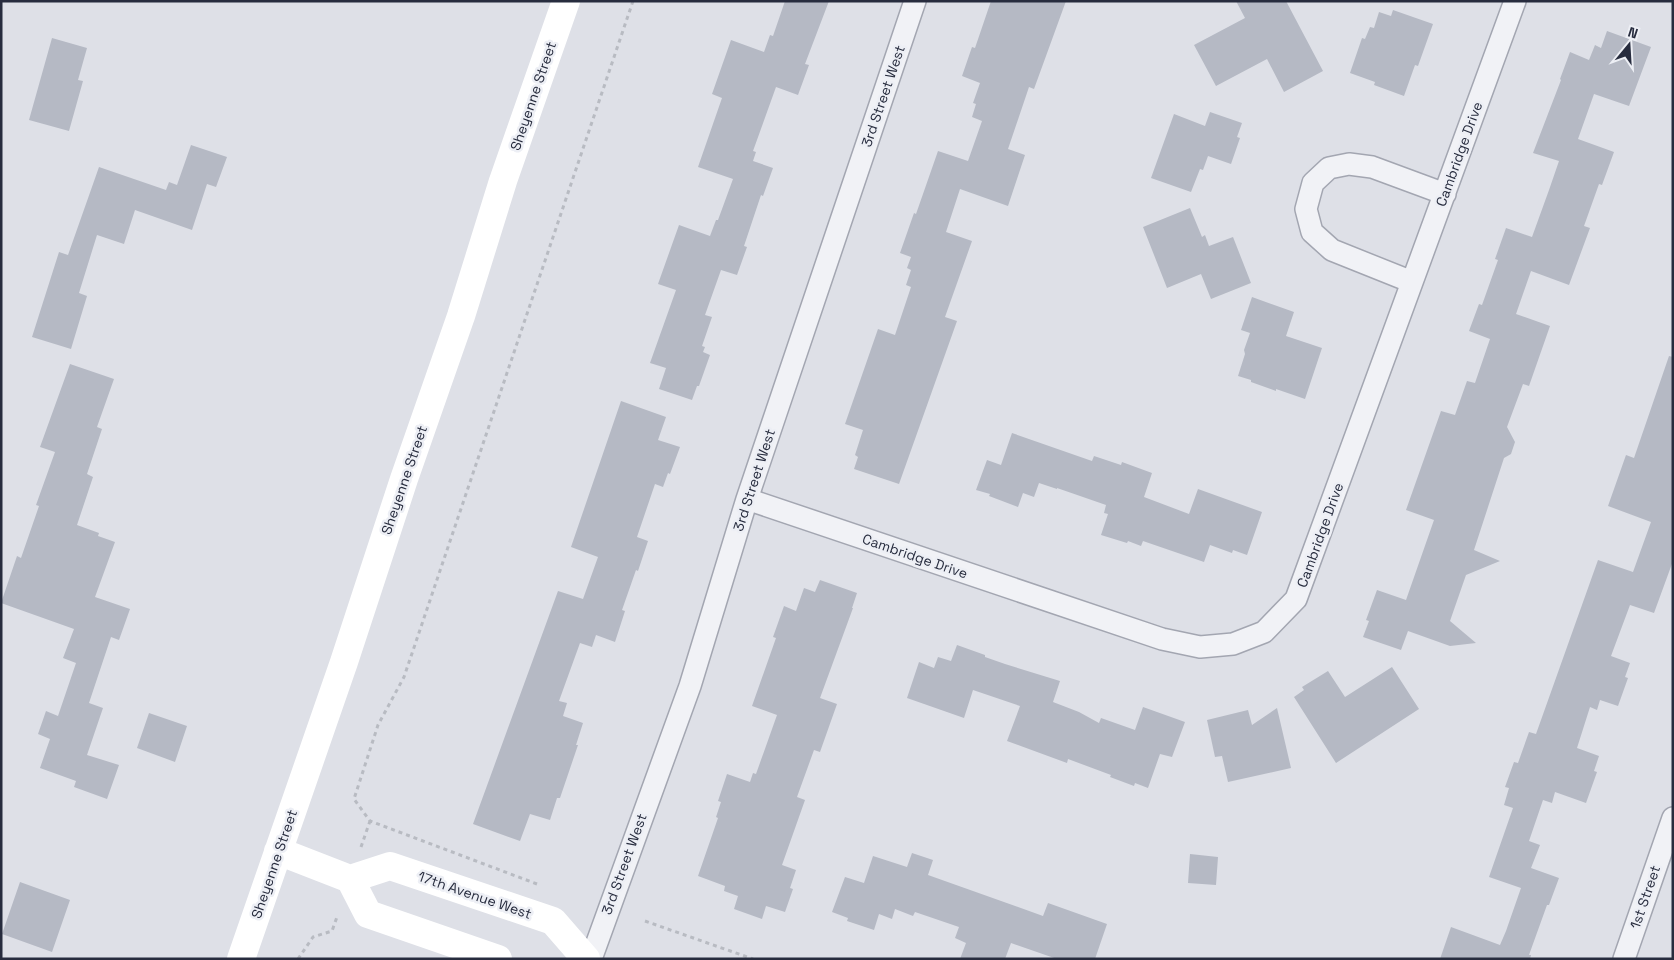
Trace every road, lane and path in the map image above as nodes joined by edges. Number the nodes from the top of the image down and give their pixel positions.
1 (566, 1) edge
2 (633, 1) edge
3 (915, 1) edge
4 (1515, 1) edge
5 (1445, 194) junction
6 (1412, 282) junction
7 (747, 499) junction
8 (1671, 830) edge
9 (278, 851) junction
10 (350, 879) junction
11 (543, 886) dead end
12 (645, 921) dead end
13 (332, 931) dead end
14 (241, 959) edge
15 (298, 959) edge
16 (498, 959) edge
17 (586, 959) edge
18 (591, 959) edge
19 (752, 959) edge
20 (1624, 959) edge

1 - 9 main road, Sheyenne Street
2 - 11 path
3 - 7 street, 3rd Street West
4 - 5 street, Cambridge Drive
5 - 6 street, Cambridge Drive
5 - 6 street
6 - 7 street, Cambridge Drive
7 - 18 street, 3rd Street West
8 - 20 street, 1st Street
9 - 10 main road
9 - 14 main road, Sheyenne Street
10 - 16 main road
10 - 17 main road, 17th Avenue West
12 - 19 path
13 - 15 path

